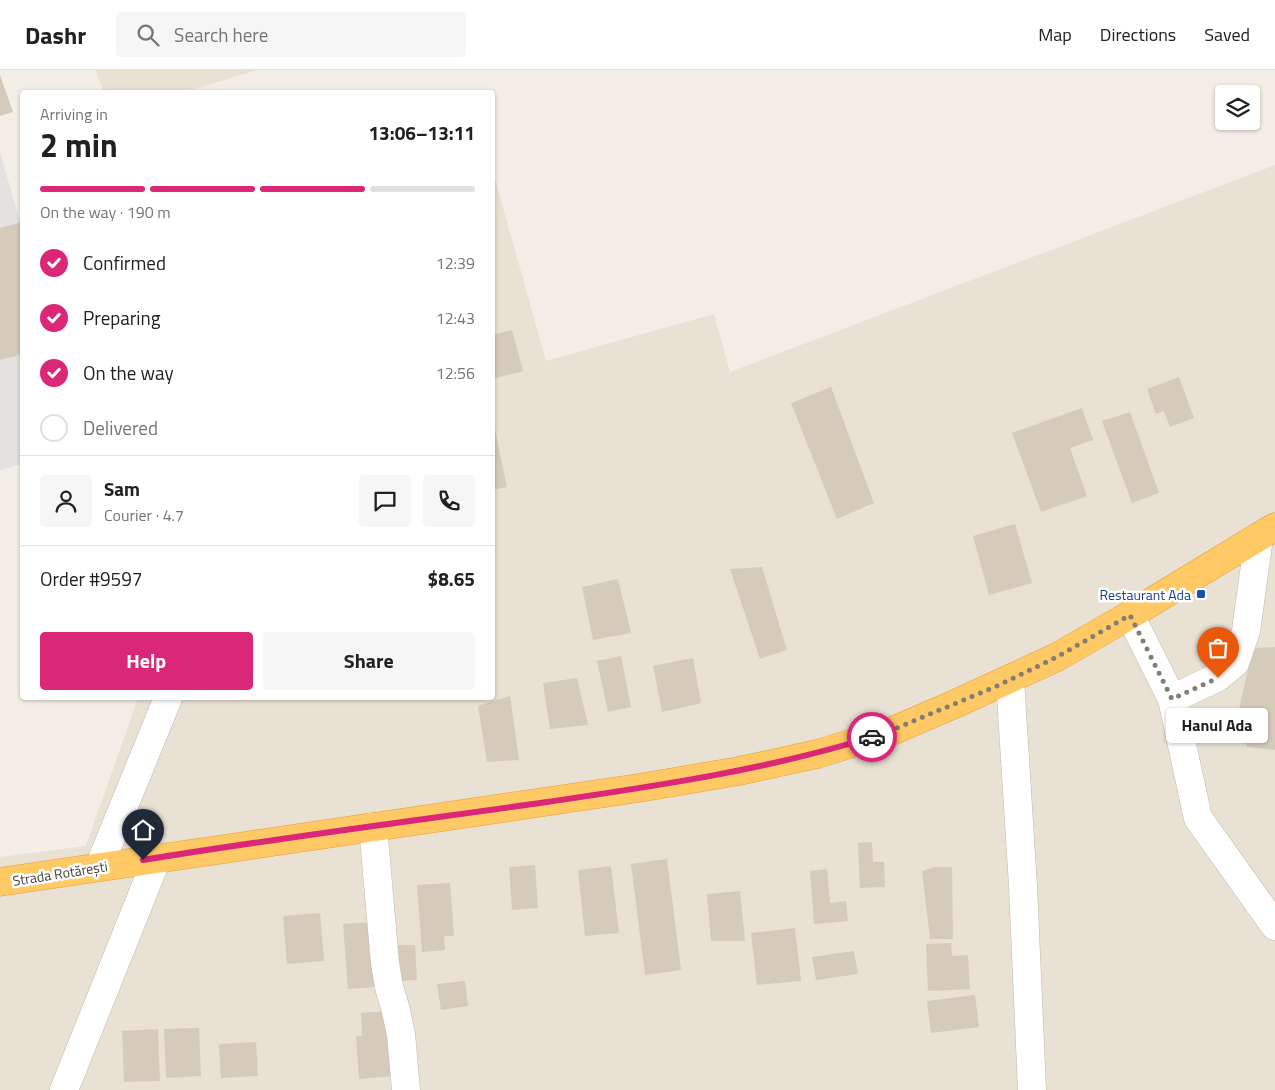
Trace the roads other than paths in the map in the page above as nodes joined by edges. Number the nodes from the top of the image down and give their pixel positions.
1 (1267, 532) edge
2 (1130, 615) junction
3 (1010, 680) junction
4 (1172, 699) junction
5 (167, 700) edge
6 (373, 827) junction
7 (157, 858) junction
8 (99, 867) junction
9 (0, 882) edge
10 (1275, 926) edge
11 (64, 1090) edge
12 (406, 1090) edge
13 (1032, 1090) edge

1 - 2 highway, Strada Rotărești
1 - 4 street
2 - 3 highway, Strada Rotărești
2 - 4 street
3 - 6 highway, Strada Rotărești
3 - 13 street
4 - 10 street
5 - 8 street
6 - 7 highway, Strada Rotărești
6 - 12 street
7 - 8 highway, Strada Rotărești
7 - 11 street
8 - 9 highway, Strada Rotărești

